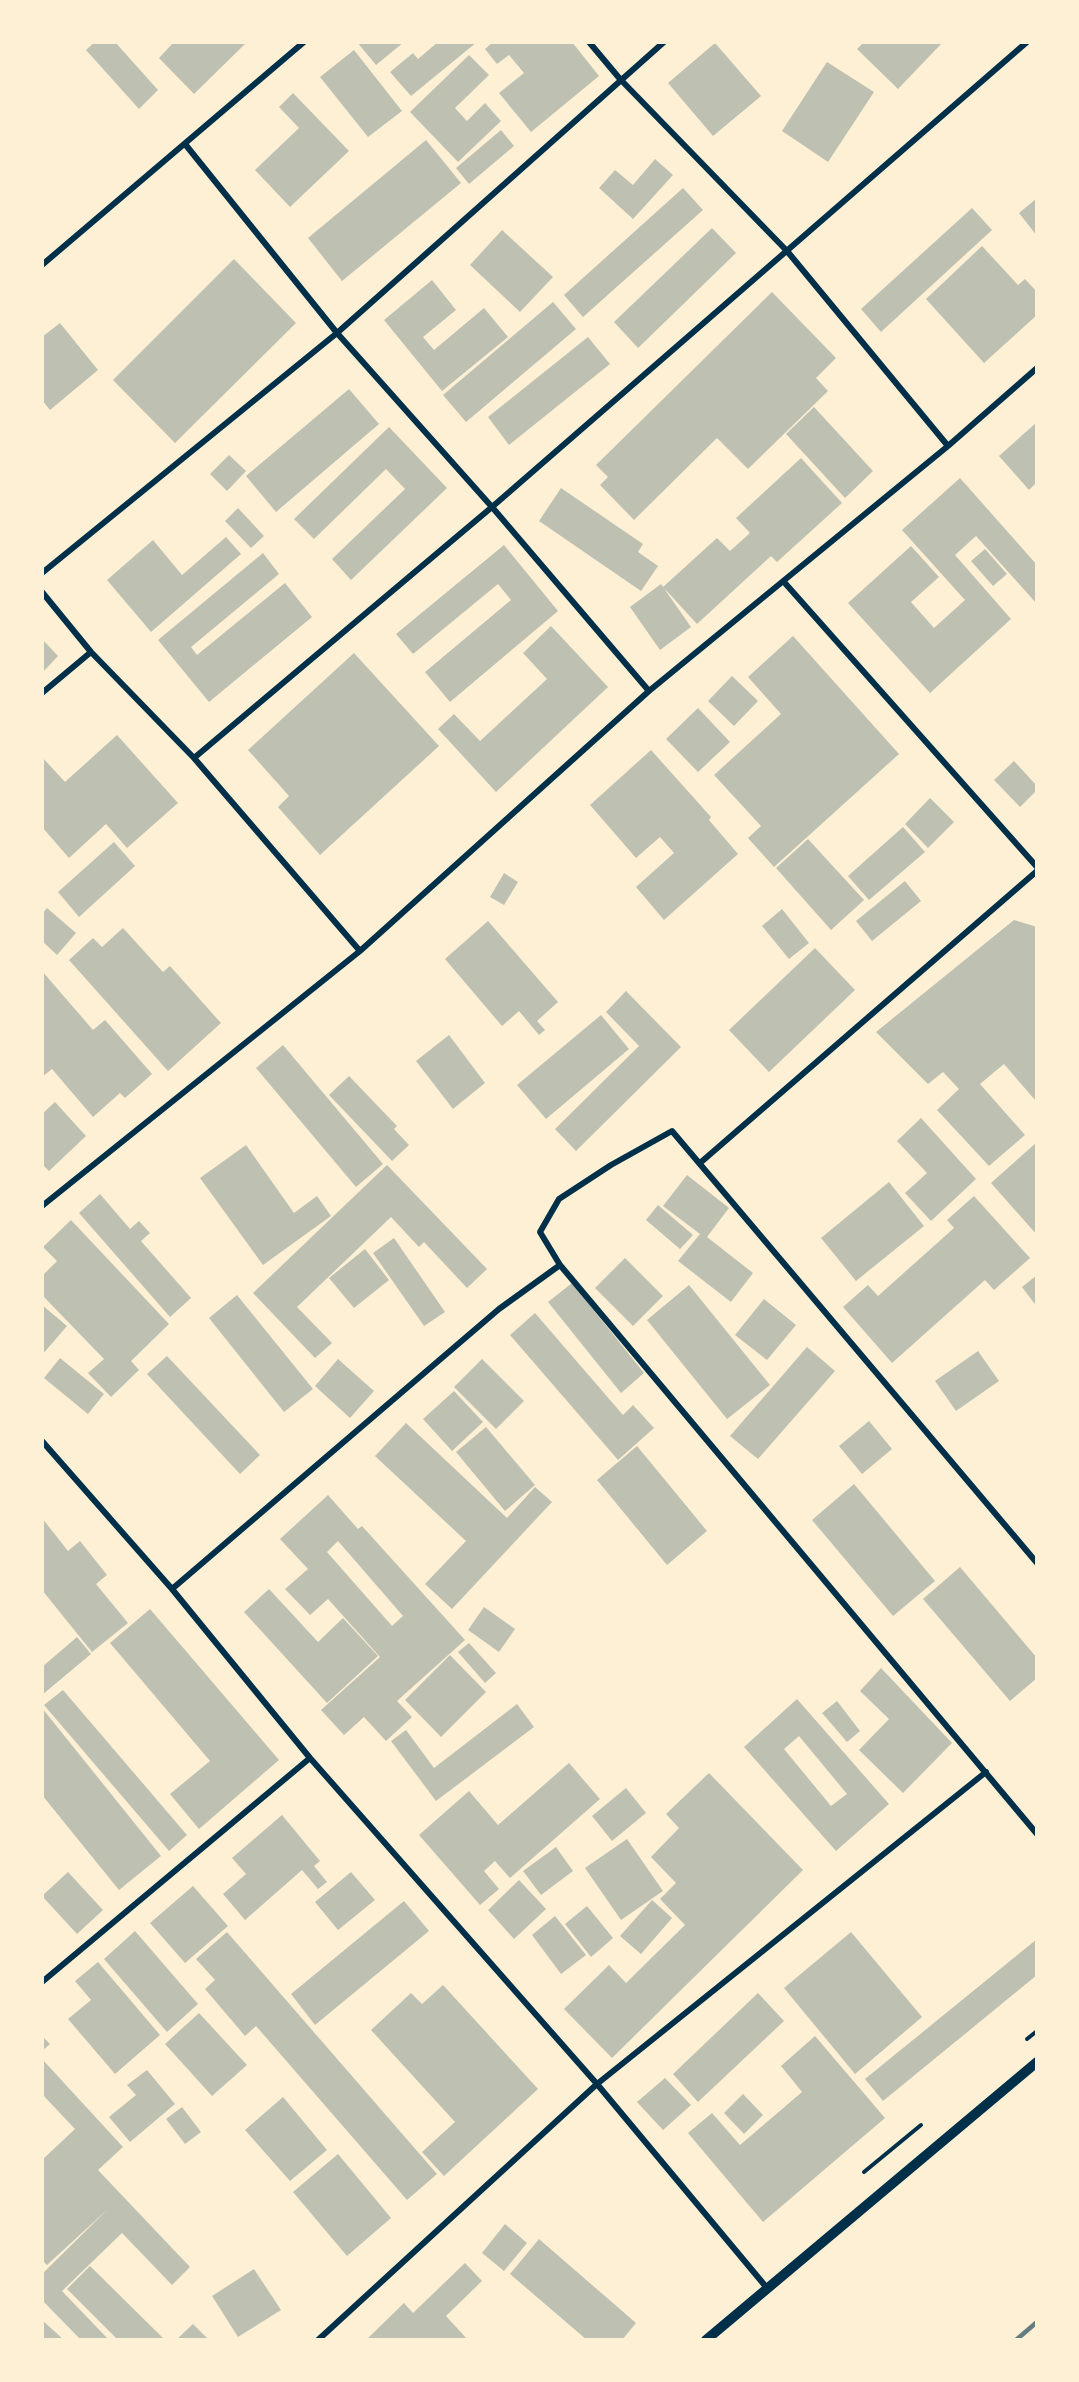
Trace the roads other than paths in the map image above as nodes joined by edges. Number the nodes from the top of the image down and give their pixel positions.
1 (304, 42) edge
2 (589, 42) edge
3 (664, 42) edge
4 (1027, 42) edge
5 (620, 79) junction
6 (185, 144) junction
7 (787, 250) junction
8 (42, 265) edge
9 (337, 333) junction
10 (1037, 368) edge
11 (948, 446) junction
12 (492, 507) junction
13 (42, 573) edge
14 (784, 582) junction
15 (42, 592) edge
16 (92, 651) junction
17 (649, 691) junction
18 (42, 693) edge
19 (194, 758) junction
20 (1037, 869) edge
21 (360, 951) junction
22 (700, 1163) junction
23 (42, 1206) edge
24 (560, 1265) junction
25 (42, 1441) edge
26 (1037, 1563) edge
27 (171, 1589) junction
28 (310, 1758) junction
29 (986, 1772) junction
30 (1037, 1834) edge
31 (42, 1982) edge
32 (1037, 2062) edge
33 (597, 2084) junction
34 (767, 2288) junction
35 (318, 2340) edge
36 (706, 2340) edge

1 - 6 street
2 - 5 street
3 - 5 street
4 - 7 street
5 - 7 street
5 - 9 street
6 - 8 street
6 - 9 street
7 - 11 street
7 - 12 street
9 - 12 street
9 - 13 street
10 - 11 street
11 - 14 street
12 - 17 street
12 - 19 street
14 - 17 street
14 - 20 street
15 - 16 street
16 - 18 street
16 - 19 street
17 - 21 street
19 - 21 street
20 - 22 street
21 - 23 street
22 - 24 street
22 - 26 street
24 - 27 street
24 - 29 street
25 - 27 street
27 - 28 street
28 - 31 street
28 - 33 street
29 - 30 street
29 - 33 street
32 - 34 street
33 - 34 street
33 - 35 street
34 - 36 street

